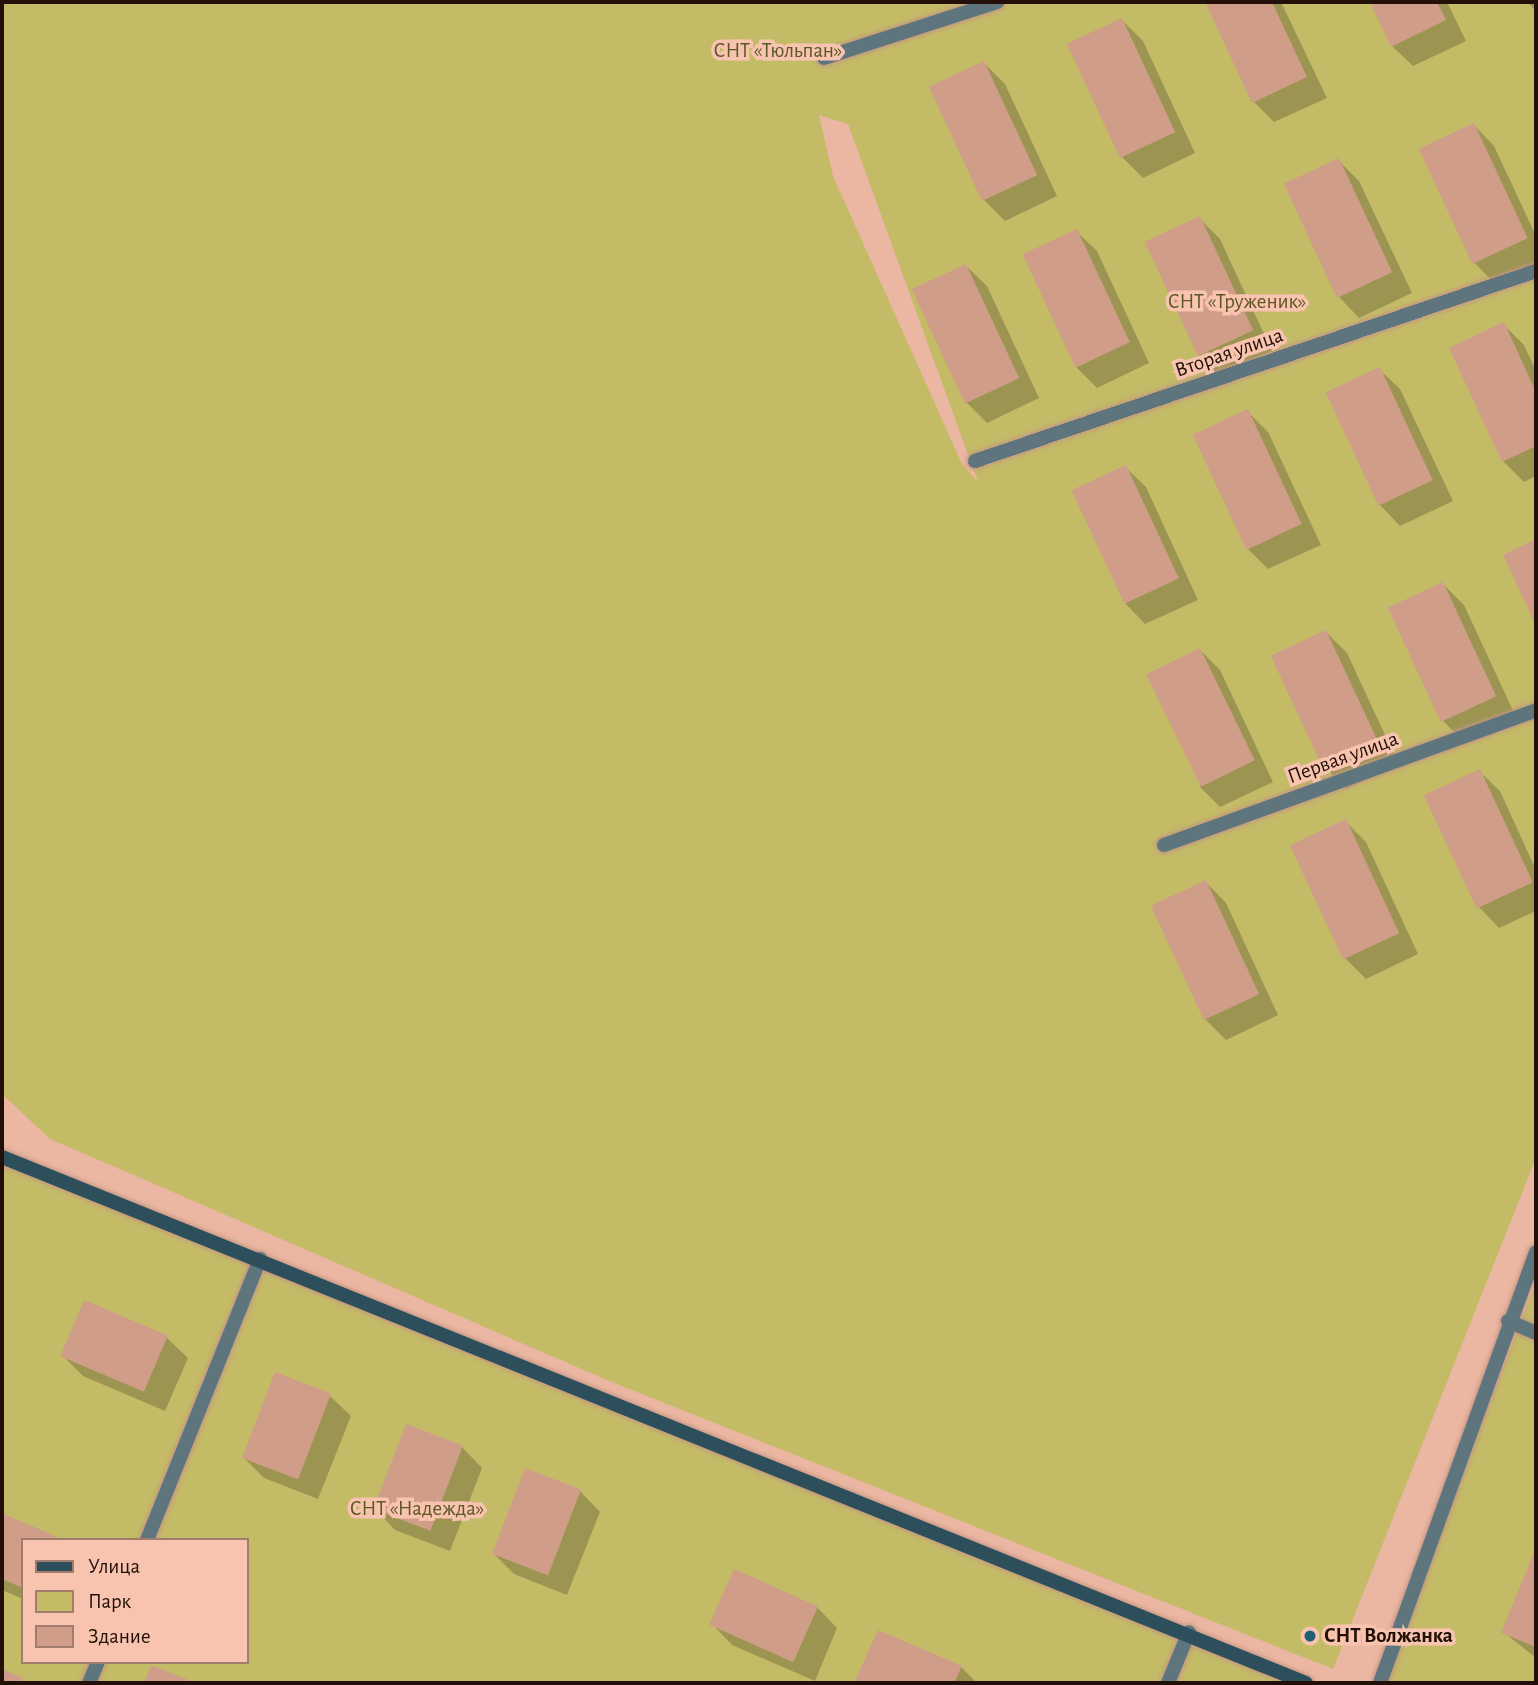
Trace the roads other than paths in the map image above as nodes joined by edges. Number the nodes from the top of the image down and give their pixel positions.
1 (997, 2) edge
2 (824, 58) dead end
3 (1536, 271) edge
4 (975, 461) dead end
5 (1536, 710) edge
6 (1164, 845) dead end
7 (2, 1157) edge
8 (1536, 1252) edge
9 (260, 1259) junction
10 (1508, 1321) junction
11 (1536, 1333) edge
12 (148, 1538) edge
13 (1189, 1632) junction
14 (97, 1664) edge
15 (89, 1683) edge
16 (1168, 1683) edge
17 (1306, 1683) edge
18 (1380, 1683) edge

1 - 2 street
3 - 4 street, Вторая улица
5 - 6 street, Первая улица
7 - 9 street
8 - 10 street
9 - 12 street
9 - 13 street
10 - 11 street
10 - 18 street
13 - 16 street
13 - 17 street
14 - 15 street

